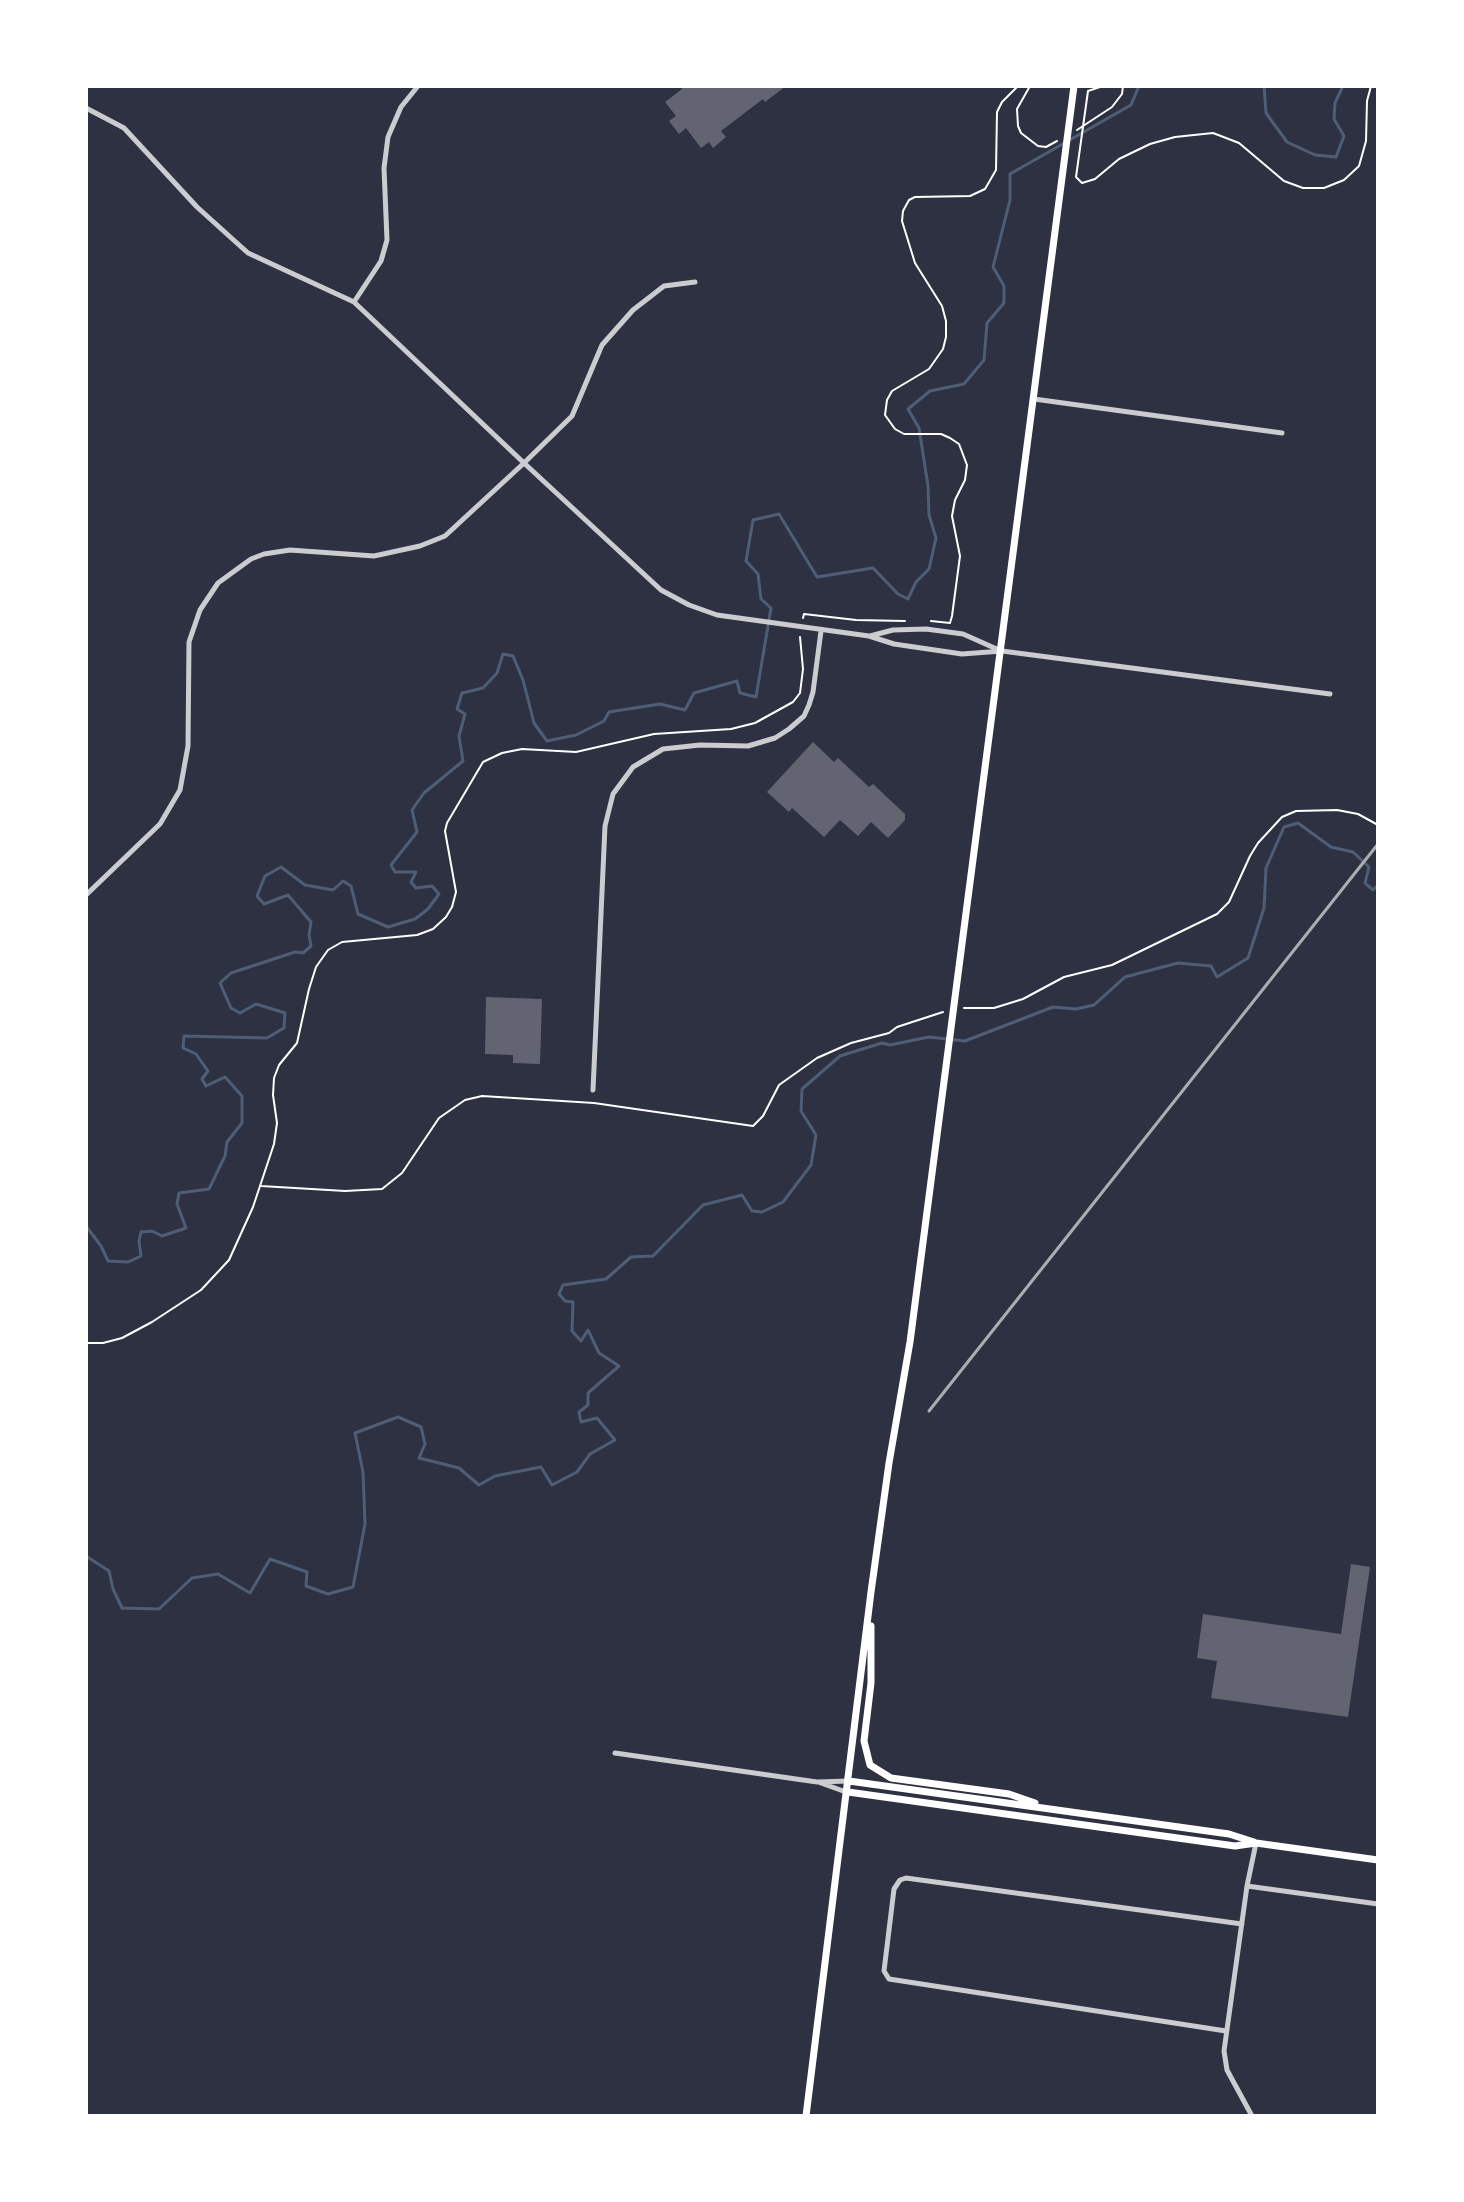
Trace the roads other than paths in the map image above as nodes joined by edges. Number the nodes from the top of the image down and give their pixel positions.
1 (418, 86) edge
2 (1074, 86) edge
3 (86, 108) edge
4 (695, 282) dead end
5 (354, 302) junction
6 (1034, 399) junction
7 (1282, 433) dead end
8 (524, 463) junction
9 (821, 631) junction
10 (869, 636) junction
11 (1002, 651) junction
12 (1330, 694) dead end
13 (86, 895) edge
14 (593, 1090) dead end
15 (871, 1592) junction
16 (615, 1753) dead end
17 (849, 1781) junction
18 (817, 1782) junction
19 (848, 1792) junction
20 (1053, 1809) junction
21 (1256, 1843) junction
22 (1378, 1860) edge
23 (1247, 1886) junction
24 (1378, 1904) edge
25 (1242, 1924) junction
26 (1226, 2031) junction
27 (806, 2116) edge
28 (1252, 2116) edge

1 - 5 street
2 - 6 main road
3 - 5 street
4 - 8 street
5 - 8 street
6 - 7 street
6 - 11 main road
8 - 9 street
8 - 13 street
9 - 10 street
9 - 14 street
10 - 11 street
10 - 11 street
11 - 12 street
11 - 15 main road
15 - 17 main road
15 - 20 main road
16 - 18 street
17 - 18 street
17 - 19 main road
17 - 20 main road
18 - 19 street
19 - 21 main road
19 - 27 main road
20 - 21 main road
21 - 22 main road
21 - 23 street
23 - 24 street
23 - 25 street
25 - 26 street
25 - 26 street
26 - 28 street

